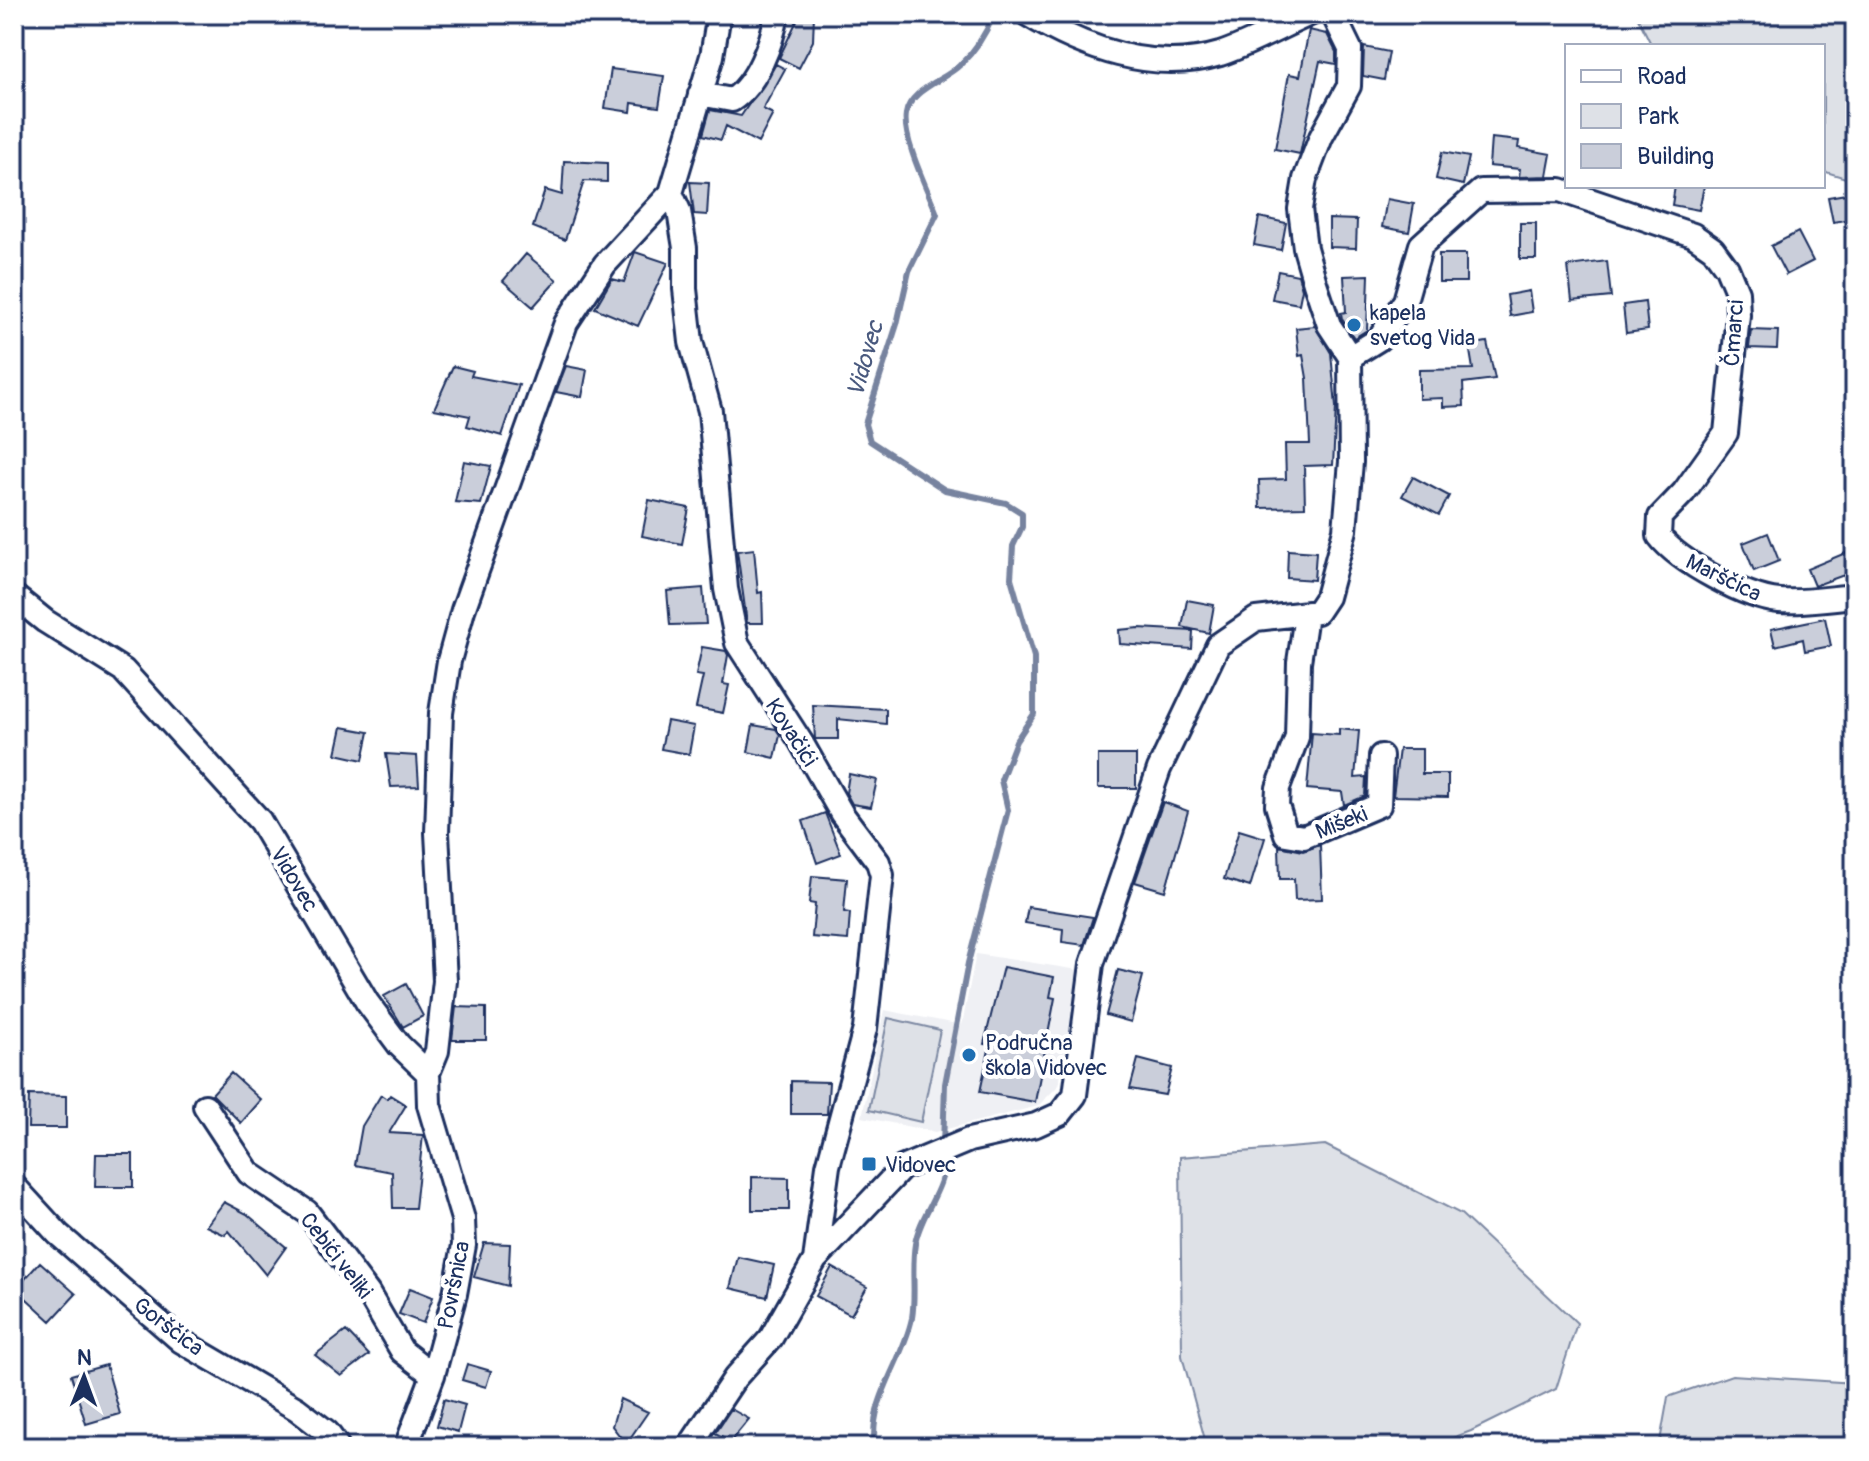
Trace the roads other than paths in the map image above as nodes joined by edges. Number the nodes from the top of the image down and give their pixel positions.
1 (719, 14) edge
2 (777, 14) edge
3 (1027, 14) edge
4 (1310, 14) edge
5 (1333, 14) edge
6 (700, 94) junction
7 (671, 193) junction
8 (1350, 357) junction
9 (1658, 527) joint
10 (14, 596) edge
11 (1855, 596) edge
12 (1306, 615) junction
13 (1381, 756) dead end
14 (428, 1073) junction
15 (205, 1106) dead end
16 (14, 1186) edge
17 (815, 1260) junction
18 (433, 1375) junction
19 (338, 1447) edge
20 (406, 1447) edge
21 (689, 1447) edge

1 - 6 street
2 - 6 street
3 - 4 street
5 - 8 street
6 - 7 street
7 - 14 street
7 - 17 street, Kovačići
8 - 9 street, Čmarci
8 - 12 street
9 - 11 street, Marščica
10 - 14 street, Vidovec
12 - 13 street, Mišeki
12 - 17 street
14 - 18 street, Površnica
15 - 18 street, Cebići veliki
16 - 19 street, Gorščica
17 - 21 street
18 - 20 street, Površnica

